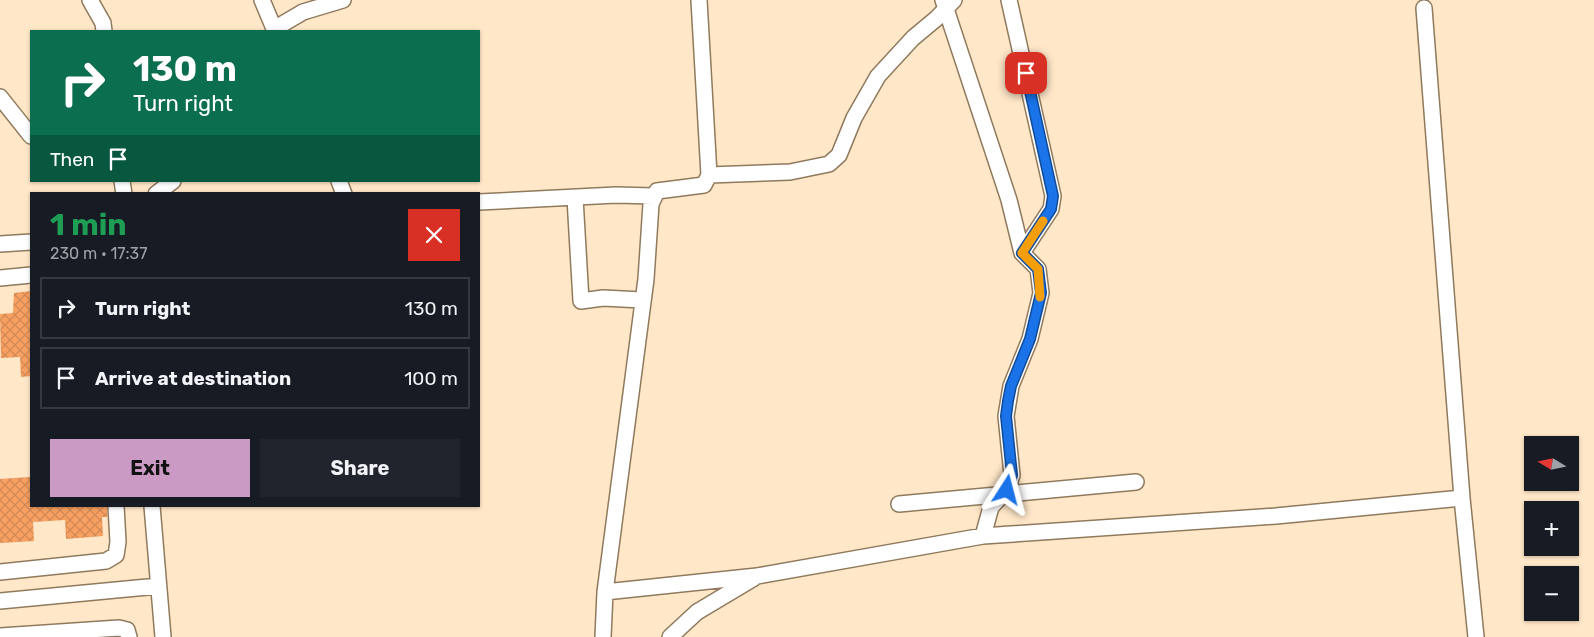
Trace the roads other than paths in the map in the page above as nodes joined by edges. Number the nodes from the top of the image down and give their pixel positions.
1 (90, 0) edge
2 (262, 0) edge
3 (342, 0) edge
4 (699, 0) edge
5 (1009, 0) edge
6 (948, 3) edge
7 (1424, 8) dead end
8 (104, 30) edge
9 (275, 30) edge
10 (0, 97) edge
11 (30, 135) edge
12 (709, 176) junction
13 (172, 182) edge
14 (159, 192) edge
15 (653, 196) junction
16 (575, 198) junction
17 (480, 202) edge
18 (30, 242) edge
19 (0, 244) edge
20 (1022, 253) junction
21 (30, 275) edge
22 (0, 278) edge
23 (642, 300) junction
24 (1136, 482) dead end
25 (1002, 494) junction
26 (1462, 498) junction
27 (900, 504) dead end
28 (116, 507) edge
29 (152, 507) edge
30 (983, 536) junction
31 (0, 572) edge
32 (757, 576) junction
33 (158, 586) junction
34 (605, 592) junction
35 (0, 601) edge
36 (0, 636) edge
37 (129, 637) edge
38 (163, 637) edge
39 (603, 637) edge
40 (670, 637) edge
41 (1476, 637) edge

1 - 8 street
2 - 9 street
3 - 9 street
4 - 12 street
5 - 20 street
6 - 12 street
6 - 20 street
7 - 26 street
10 - 11 street
12 - 15 street
13 - 14 street
15 - 16 street
15 - 23 street
16 - 17 street
16 - 23 street
18 - 19 street
20 - 25 street
21 - 22 street
23 - 34 street
24 - 25 street
25 - 27 street
25 - 30 street
26 - 30 street
26 - 41 street
28 - 31 street
29 - 33 street
30 - 32 street
32 - 34 street
32 - 40 street
33 - 35 street
33 - 38 street
34 - 39 street
36 - 37 street

